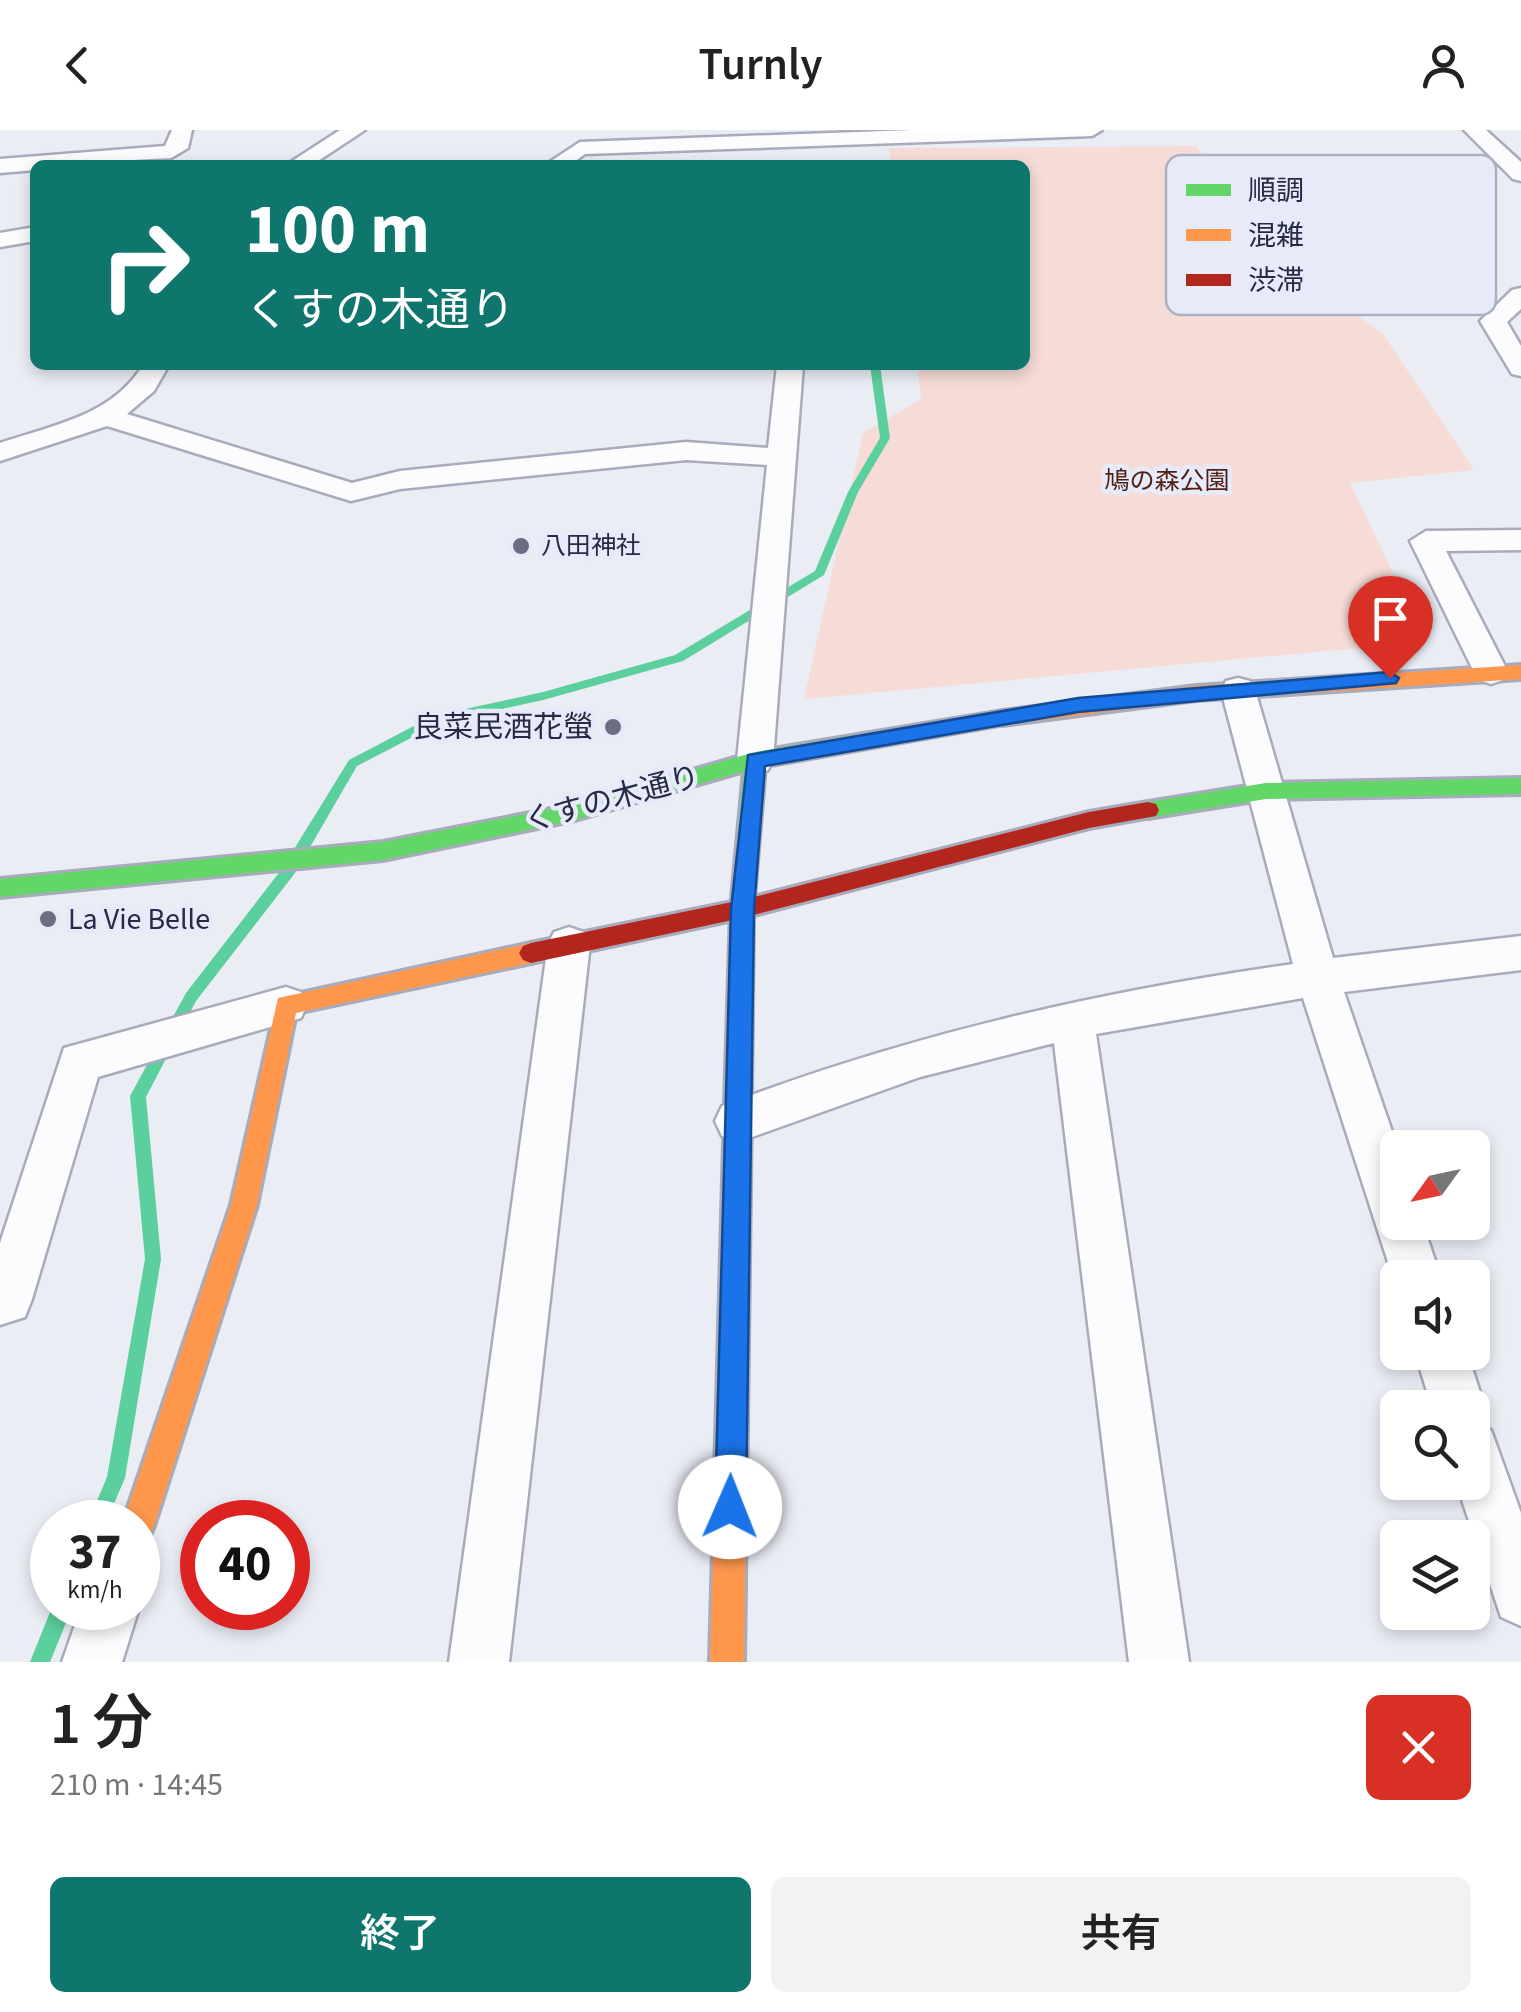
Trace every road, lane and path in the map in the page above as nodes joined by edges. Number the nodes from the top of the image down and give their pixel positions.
1 (182, 130) edge
2 (356, 130) edge
3 (1092, 130) edge
4 (1474, 130) edge
5 (814, 134) edge
6 (693, 137) edge
7 (2, 159) edge
8 (306, 160) edge
9 (563, 160) edge
10 (811, 160) edge
11 (1521, 174) edge
12 (30, 235) edge
13 (0, 240) edge
14 (1521, 296) edge
15 (1521, 368) edge
16 (153, 370) edge
17 (789, 370) edge
18 (107, 417) junction
19 (0, 452) edge
20 (780, 457) junction
21 (1521, 540) edge
22 (1506, 672) edge
23 (1238, 690) junction
24 (755, 760) junction
25 (1521, 786) edge
26 (1266, 791) junction
27 (0, 888) edge
28 (742, 909) junction
29 (569, 944) junction
30 (1521, 953) edge
31 (1317, 976) junction
32 (286, 1006) junction
33 (1073, 1022) junction
34 (738, 1120) junction
35 (1380, 1167) edge
36 (0, 1300) edge
37 (147, 1500) edge
38 (1489, 1500) edge
39 (1521, 1597) edge
40 (103, 1630) edge
41 (92, 1662) edge
42 (479, 1662) edge
43 (727, 1662) edge
44 (1159, 1662) edge

1 - 7 street
2 - 8 street
3 - 5 street
4 - 11 street
5 - 6 street
5 - 10 street
6 - 9 street
12 - 13 street
14 - 15 street
16 - 18 street
17 - 20 street
18 - 19 street
18 - 20 street
20 - 24 street
21 - 22 street
22 - 23 street, くすの木通り
23 - 24 street, くすの木通り
23 - 26 street
24 - 27 street, くすの木通り
24 - 28 street
25 - 26 street
26 - 28 street
26 - 31 street
28 - 29 street
28 - 34 street
29 - 32 street
29 - 42 street
30 - 31 street
31 - 33 street
31 - 35 street
32 - 36 street
32 - 37 street
33 - 34 street
33 - 44 street
34 - 43 street
38 - 39 street
40 - 41 street

